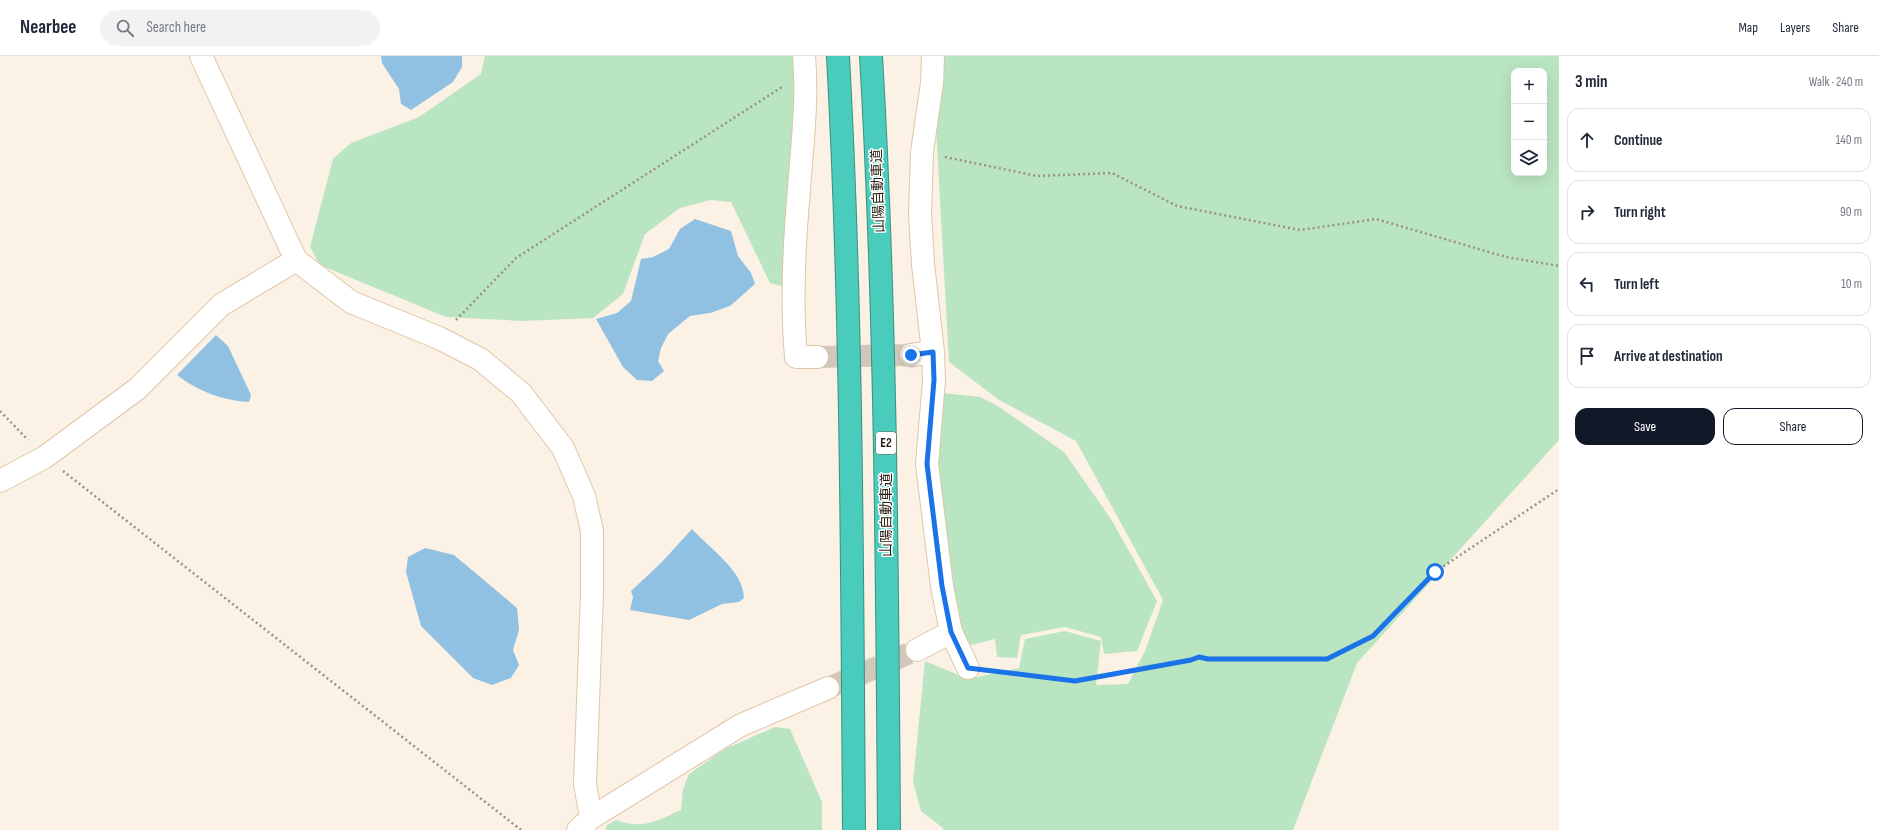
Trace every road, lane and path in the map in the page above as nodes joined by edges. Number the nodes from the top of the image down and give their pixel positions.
1 (201, 56) edge
2 (838, 56) edge
3 (872, 56) edge
4 (933, 56) edge
5 (805, 64) edge
6 (922, 152) junction
7 (296, 260) junction
8 (1559, 266) edge
9 (439, 338) junction
10 (933, 352) junction
11 (911, 355) tunnel mouth
12 (817, 357) tunnel mouth
13 (0, 411) edge
14 (44, 457) junction
15 (0, 481) edge
16 (1559, 489) edge
17 (951, 632) junction
18 (917, 650) tunnel mouth
19 (968, 668) joint
20 (828, 688) tunnel mouth
21 (585, 824) edge
22 (521, 830) edge
23 (854, 830) edge
24 (889, 830) edge

1 - 7 street
2 - 23 highway
3 - 24 highway, 山陽自動車道 / E2
4 - 6 street
5 - 9 path
5 - 12 street
6 - 8 path
6 - 10 street
7 - 9 street
7 - 14 street
9 - 21 street
10 - 11 street
10 - 17 street
13 - 14 path
14 - 15 street
14 - 22 path
16 - 19 path
17 - 18 street
17 - 19 street
20 - 21 street

